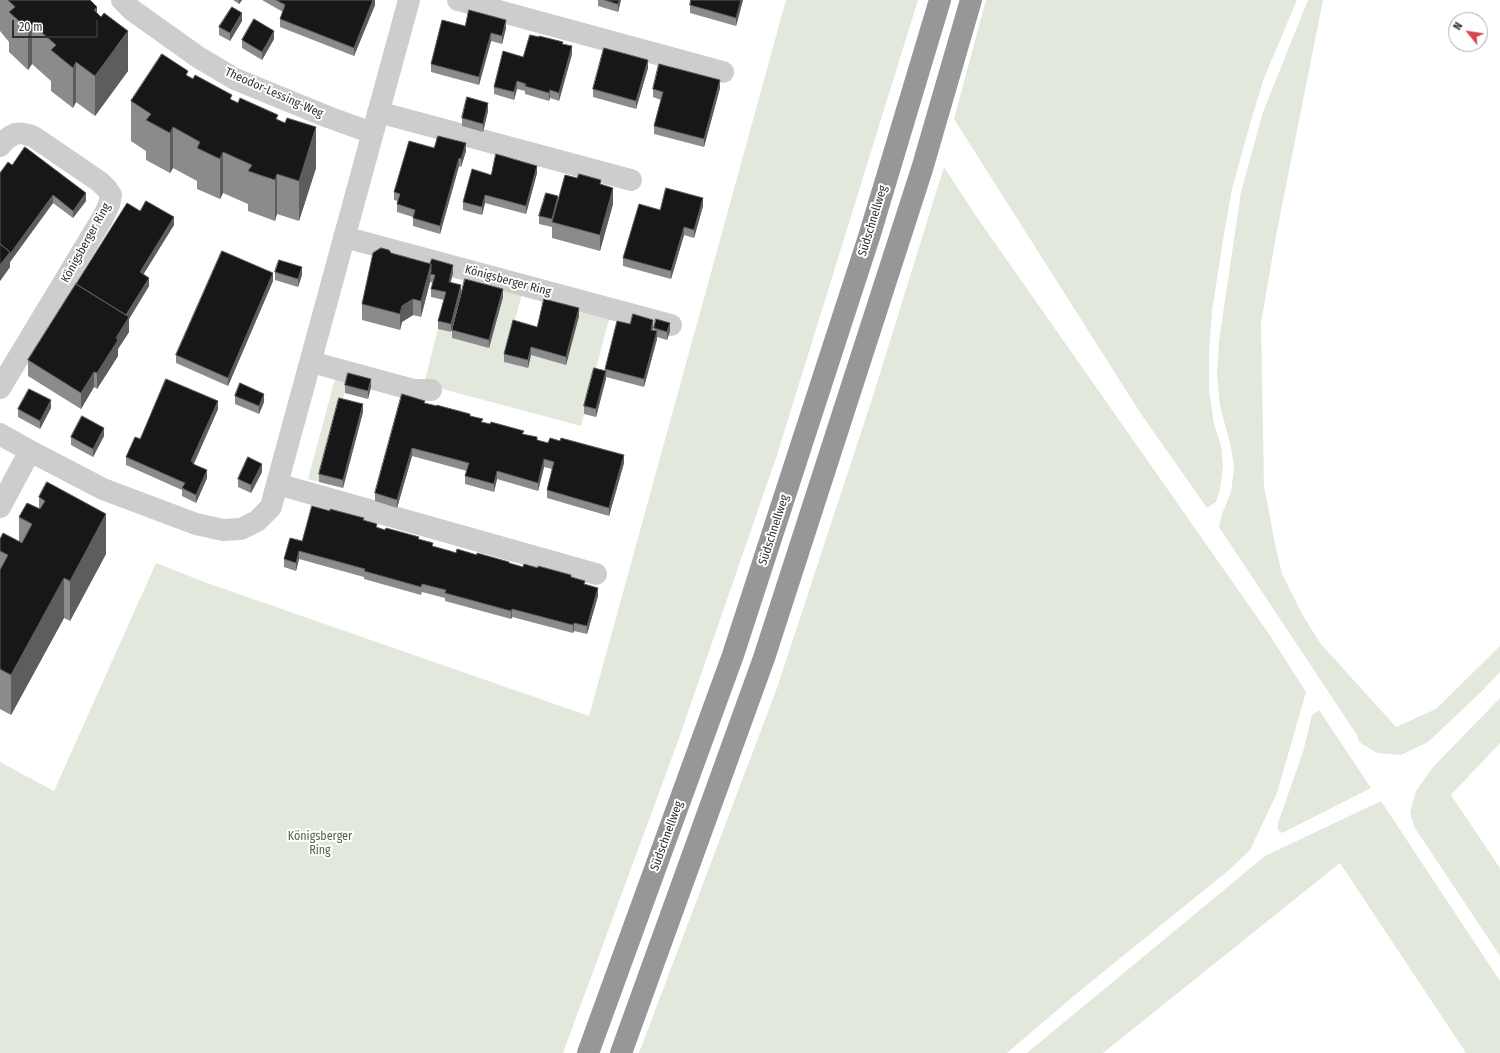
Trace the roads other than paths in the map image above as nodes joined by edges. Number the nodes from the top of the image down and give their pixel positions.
1 (122, 0) edge
2 (408, 0) edge
3 (458, 0) edge
4 (940, 0) edge
5 (972, 0) edge
6 (723, 72) dead end
7 (376, 122) junction
8 (0, 146) edge
9 (631, 180) dead end
10 (344, 237) junction
11 (671, 324) edge
12 (310, 362) junction
13 (0, 388) edge
14 (431, 390) dead end
15 (0, 434) edge
16 (30, 452) junction
17 (277, 484) junction
18 (0, 507) edge
19 (596, 574) dead end
20 (588, 1053) edge
21 (622, 1053) edge

1 - 7 street, Theodor-Lessing-Weg
2 - 7 street
3 - 6 street
4 - 20 highway, Südschnellweg
5 - 21 highway
7 - 9 street
7 - 10 street
8 - 13 street, Königsberger Ring
10 - 11 street, Königsberger Ring
10 - 12 street
12 - 14 street
12 - 17 street
15 - 16 street
16 - 17 street
16 - 18 street
17 - 19 street

